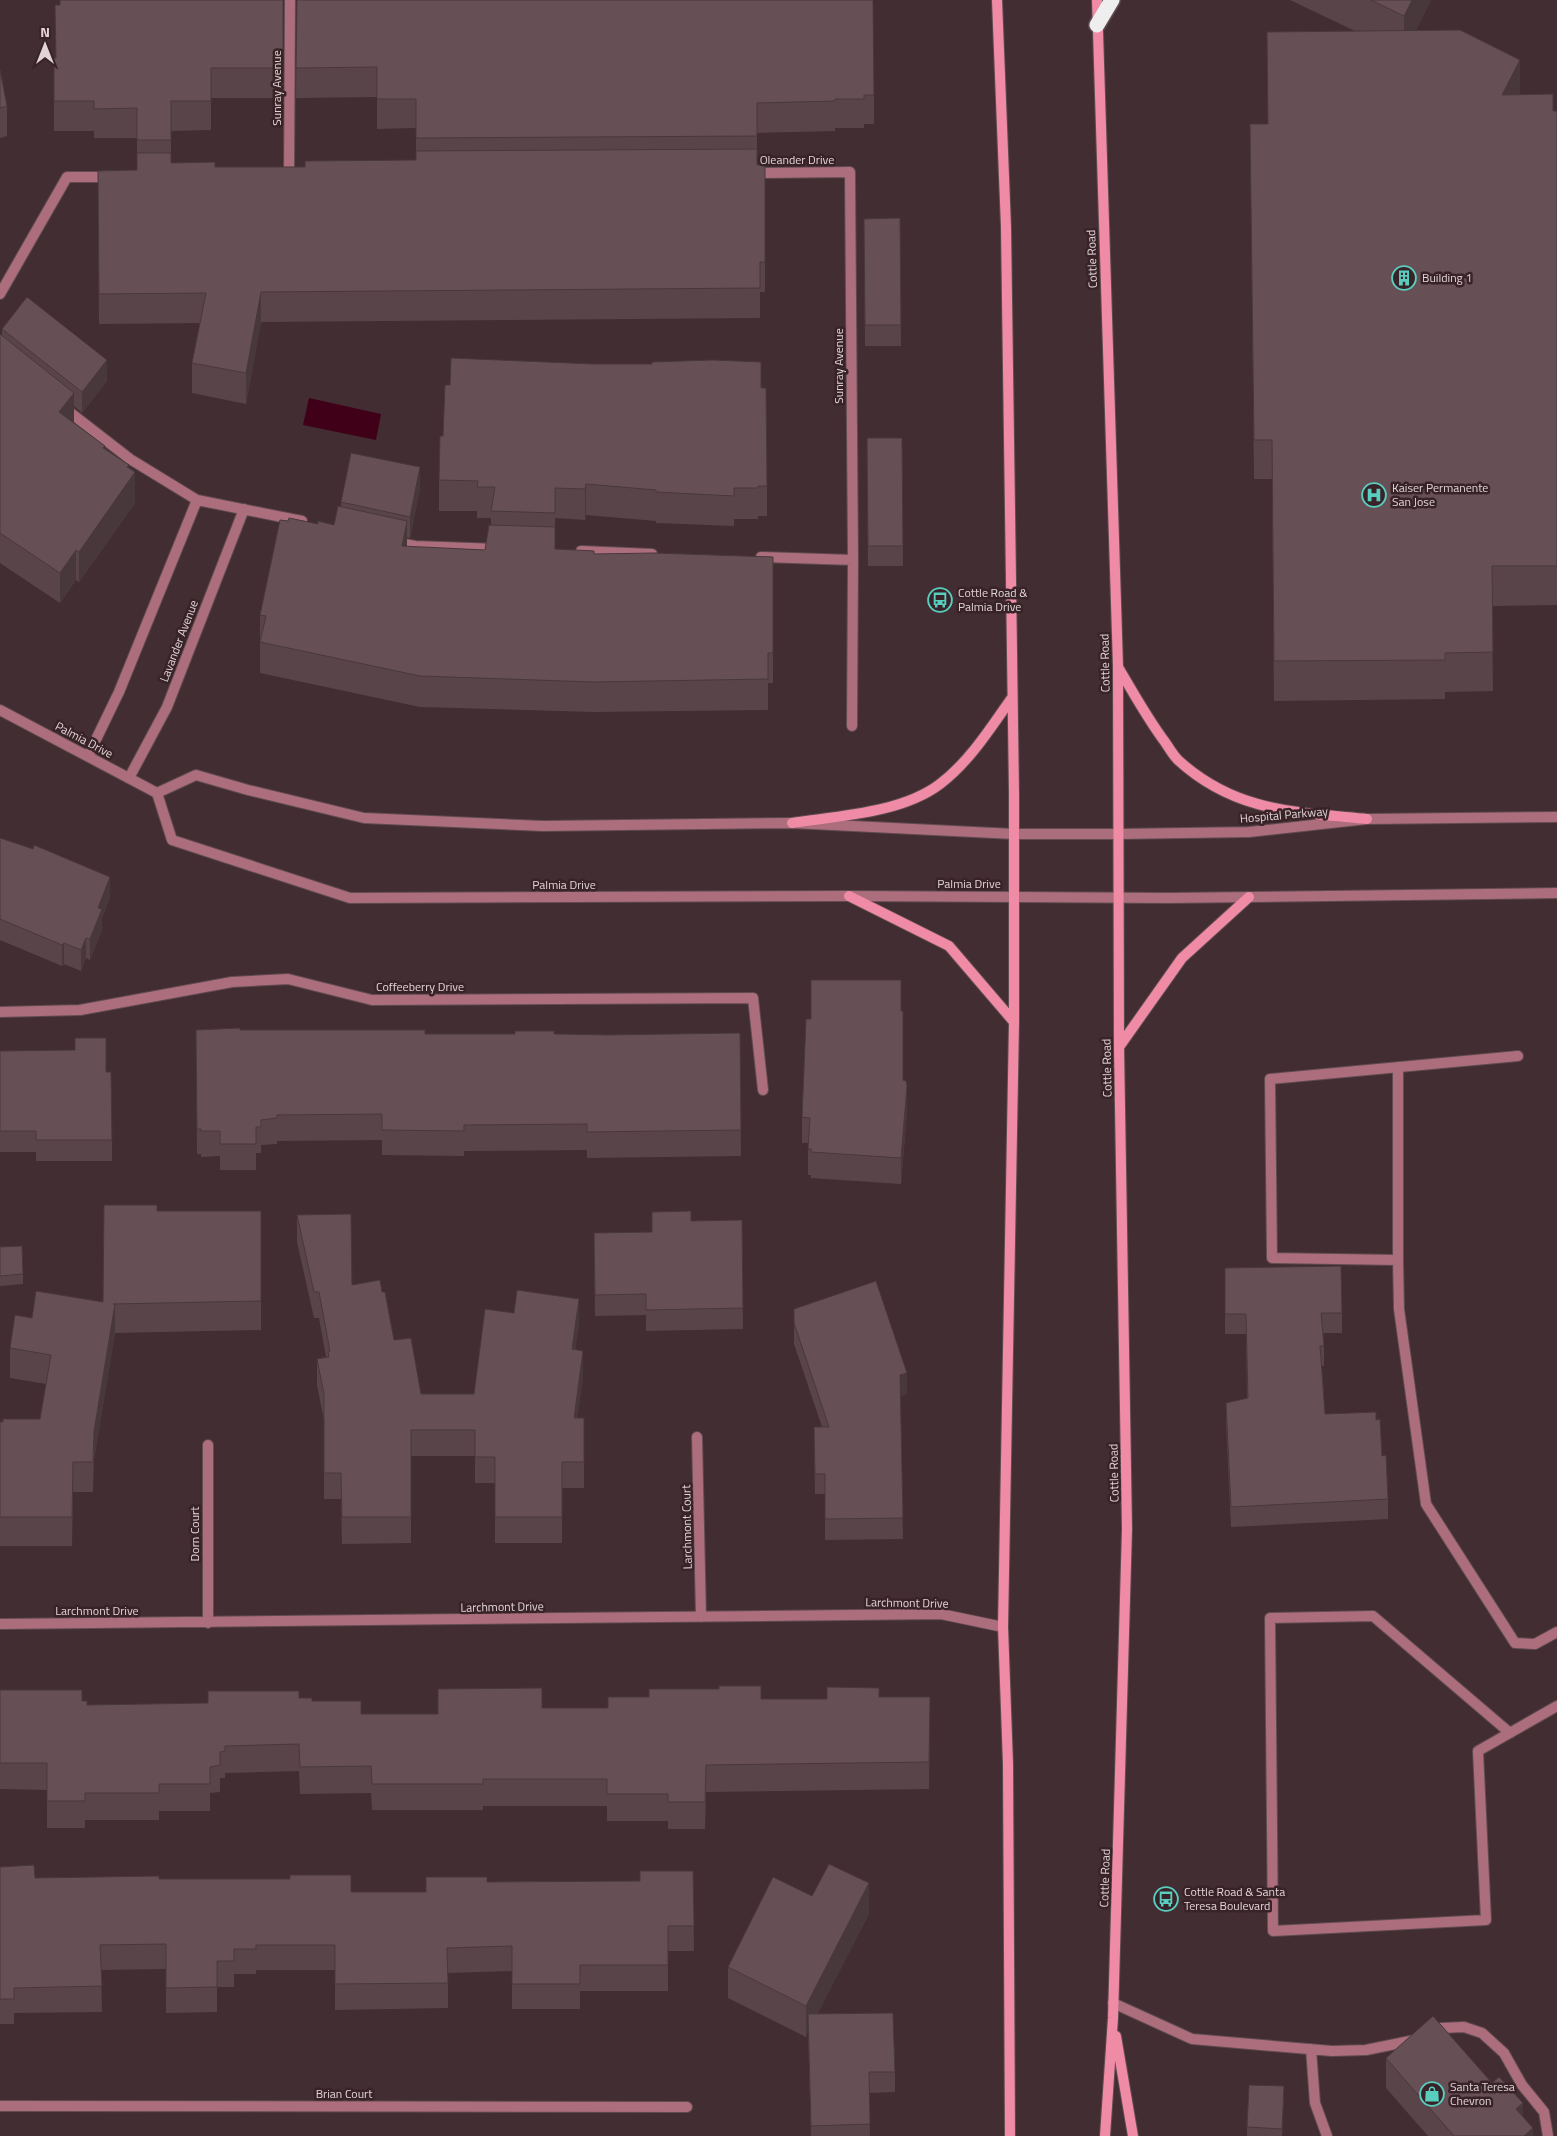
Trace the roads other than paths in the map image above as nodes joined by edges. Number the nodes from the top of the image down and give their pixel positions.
1 (290, 0) edge
2 (997, 0) edge
3 (1097, 0) edge
4 (1112, 0) edge
5 (1097, 24) junction
6 (850, 172) joint
7 (742, 173) edge
8 (289, 176) edge
9 (125, 177) edge
10 (0, 294) edge
11 (53, 399) edge
12 (198, 500) junction
13 (244, 509) junction
14 (310, 523) edge
15 (387, 540) edge
16 (512, 549) edge
17 (570, 551) edge
18 (667, 554) edge
19 (746, 557) edge
20 (853, 560) junction
21 (1118, 666) junction
22 (1011, 699) junction
23 (0, 710) edge
24 (852, 726) dead end
25 (88, 756) junction
26 (129, 778) junction
27 (157, 793) junction
28 (1557, 817) edge
29 (1367, 819) junction
30 (792, 824) junction
31 (1014, 834) junction
32 (1119, 834) junction
33 (1557, 894) edge
34 (849, 896) junction
35 (1014, 897) junction
36 (1120, 897) junction
37 (1250, 897) junction
38 (0, 1012) edge
39 (1014, 1022) junction
40 (1119, 1047) junction
41 (1518, 1056) dead end
42 (1398, 1067) junction
43 (763, 1090) dead end
44 (1398, 1260) junction
45 (698, 1437) dead end
46 (208, 1445) dead end
47 (701, 1617) junction
48 (208, 1623) junction
49 (0, 1624) edge
50 (1003, 1626) junction
51 (1557, 1632) edge
52 (1557, 1706) edge
53 (1510, 1733) junction
54 (1113, 2003) junction
55 (1113, 2018) junction
56 (1311, 2049) junction
57 (0, 2106) edge
58 (687, 2107) dead end
59 (1010, 2136) edge
60 (1105, 2136) edge
61 (1133, 2136) edge
62 (1327, 2136) edge
63 (1548, 2136) edge

1 - 8 street, Sunray Avenue
2 - 22 main road
3 - 5 main road, Cottle Road
4 - 5 highway
5 - 21 main road, Cottle Road
6 - 7 street, Oleander Drive
6 - 20 street, Sunray Avenue
9 - 10 street
11 - 12 street
12 - 13 street
12 - 25 street
13 - 14 street
13 - 26 street, Lavander Avenue
15 - 16 street
17 - 18 street
19 - 20 street
20 - 24 street, Sunray Avenue
21 - 29 main road
21 - 32 main road, Cottle Road
22 - 30 main road
22 - 31 main road
23 - 25 street, Palmia Drive
25 - 26 street, Palmia Drive
26 - 27 street, Palmia Drive
27 - 30 street
27 - 34 street, Palmia Drive
28 - 29 street, Hospital Parkway
29 - 32 street, Hospital Parkway
30 - 31 street
31 - 32 street, Hospital Parkway
31 - 35 main road
32 - 36 main road, Cottle Road
33 - 37 street
34 - 35 street, Palmia Drive
34 - 39 main road
35 - 36 street
35 - 39 main road
36 - 37 street
36 - 40 main road, Cottle Road
37 - 40 main road
38 - 43 street, Coffeeberry Drive
39 - 50 main road
40 - 54 main road, Cottle Road
41 - 42 street
42 - 44 street
42 - 44 street
44 - 51 street
45 - 47 street, Larchmont Court
46 - 48 street, Dorn Court
47 - 48 street, Larchmont Drive
47 - 50 street, Larchmont Drive
48 - 49 street, Larchmont Drive
50 - 59 main road
52 - 53 street
53 - 53 street
54 - 55 main road, Cottle Road
54 - 56 street
55 - 60 main road, Cottle Road
55 - 61 main road
56 - 62 street
56 - 63 street
57 - 58 street, Brian Court

